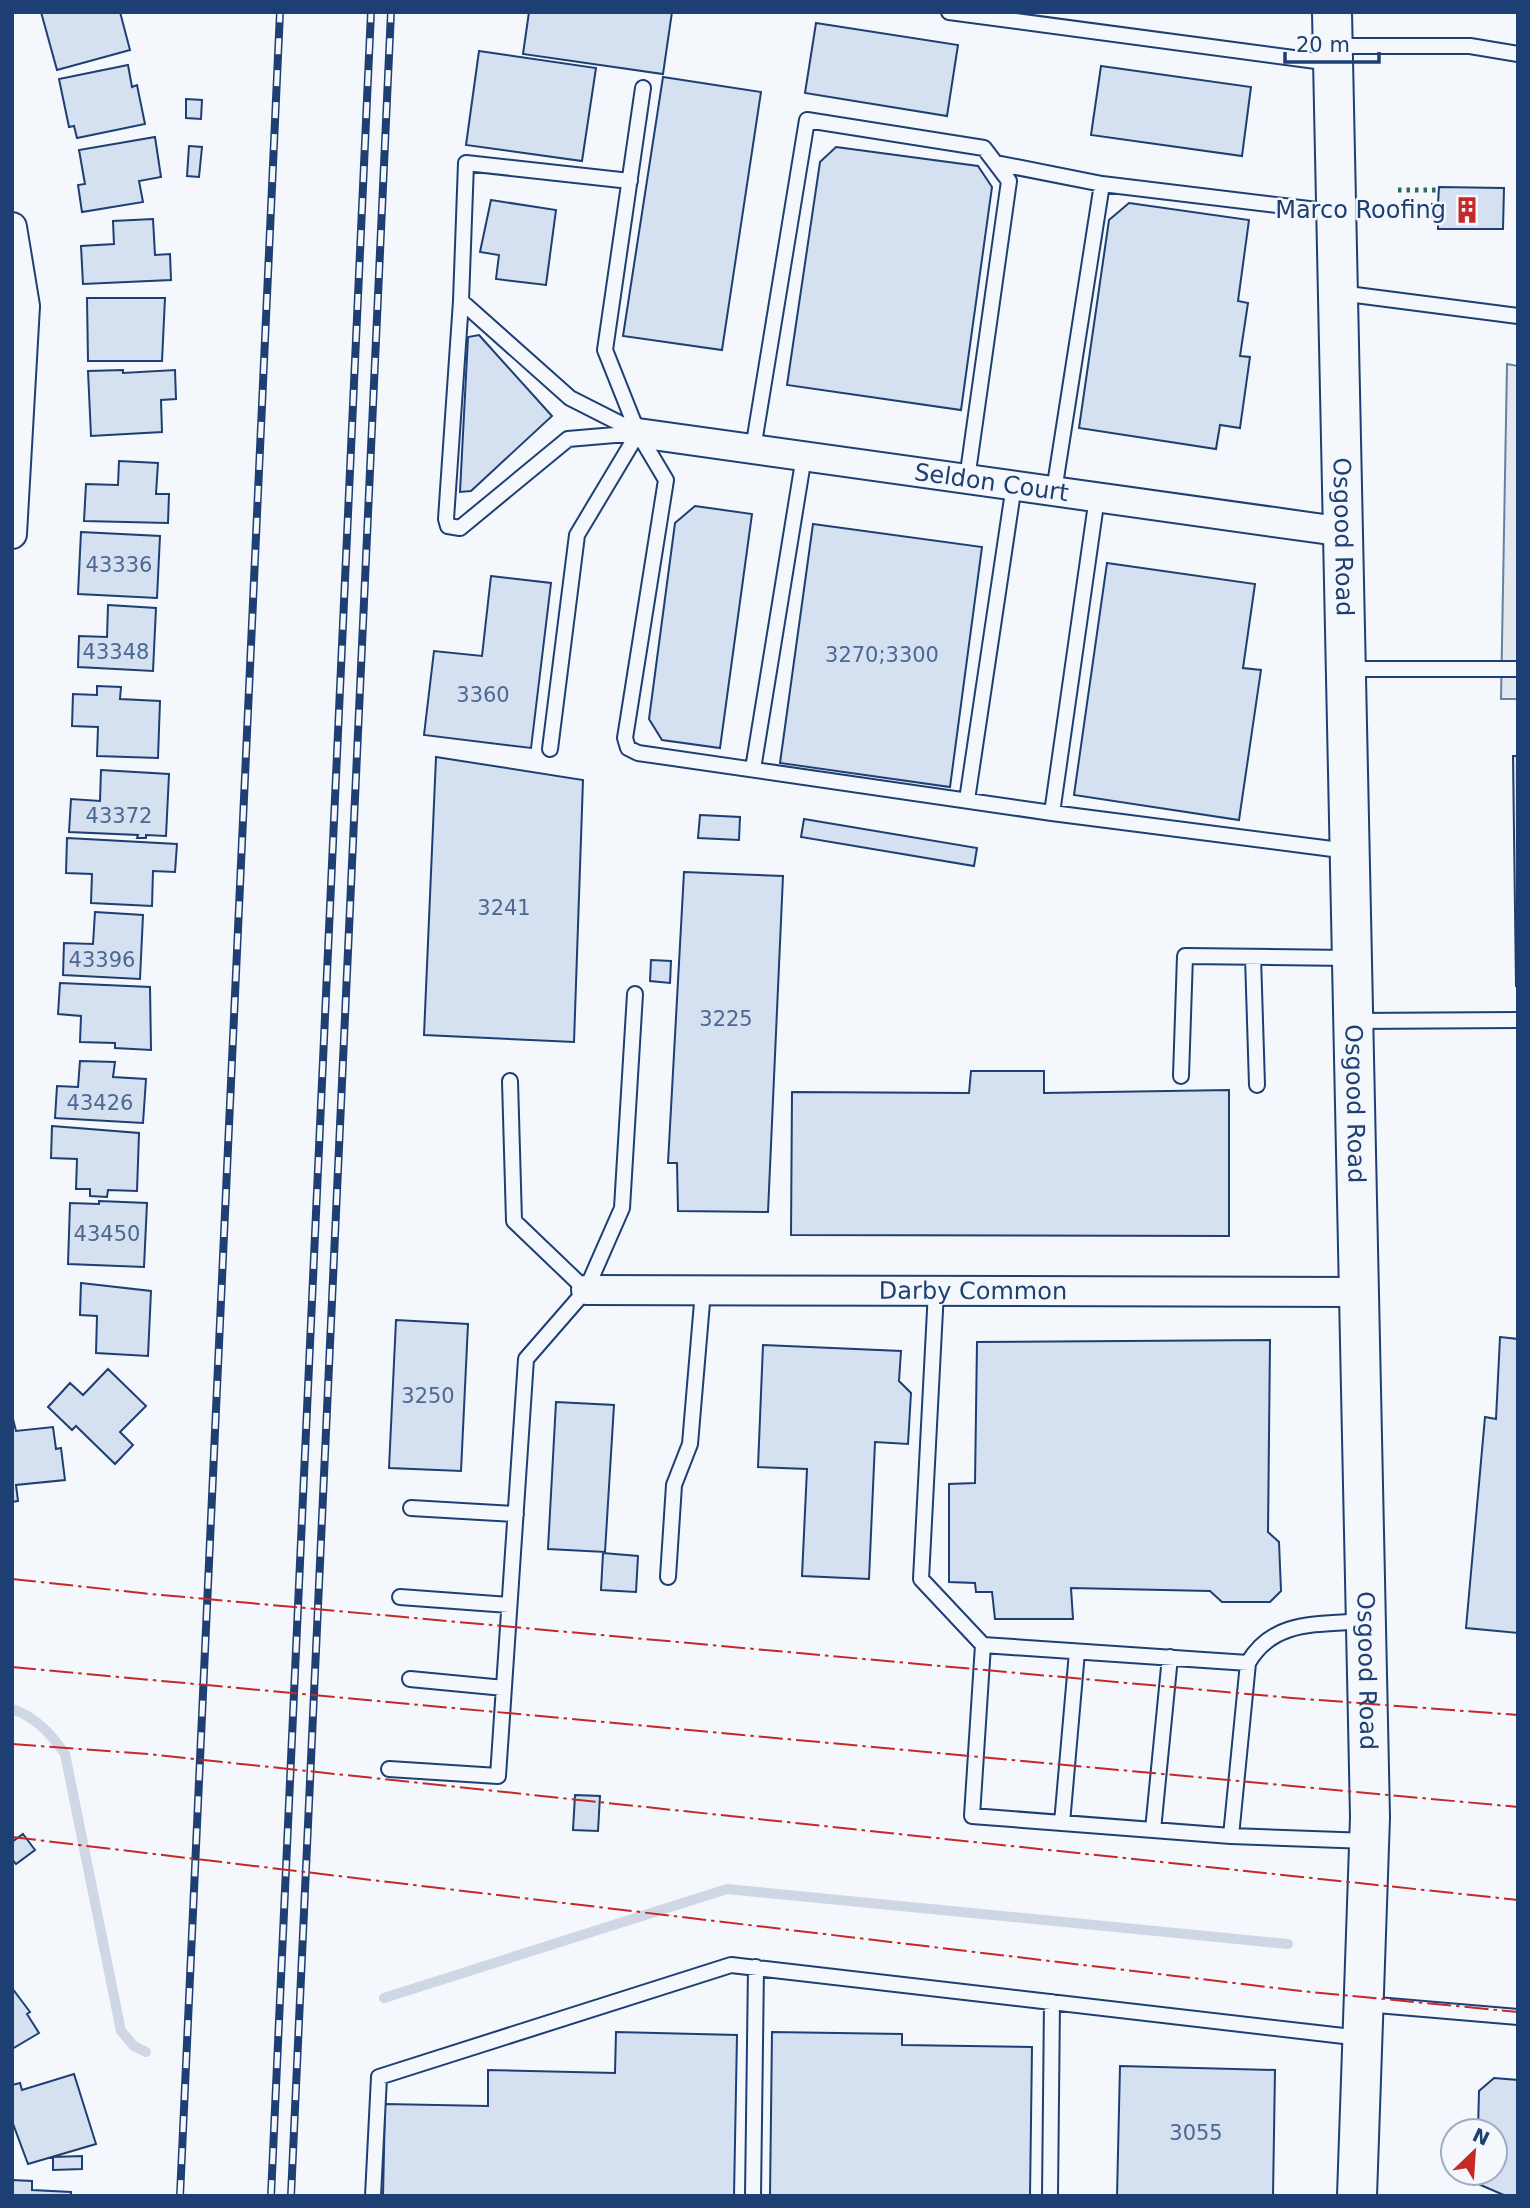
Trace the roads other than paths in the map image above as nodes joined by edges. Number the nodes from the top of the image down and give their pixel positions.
1 (949, 12) edge
2 (1332, 41) edge
3 (1518, 54) edge
4 (643, 88) dead end
5 (996, 163) junction
6 (630, 181) junction
7 (1102, 184) junction
8 (1336, 213) junction
9 (12, 227) edge
10 (1339, 293) junction
11 (461, 300) junction
12 (1518, 316) edge
13 (638, 433) junction
14 (753, 449) junction
15 (804, 456) junction
16 (967, 479) junction
17 (1014, 485) junction
18 (1054, 491) junction
19 (1097, 497) junction
20 (1345, 532) junction
21 (12, 534) edge
22 (1347, 668) junction
23 (1517, 670) edge
24 (550, 749) dead end
25 (753, 769) junction
26 (967, 800) junction
27 (1052, 813) junction
28 (1350, 851) junction
29 (1253, 957) junction
30 (1352, 958) junction
31 (635, 994) dead end
32 (1518, 1020) edge
33 (1353, 1021) junction
34 (1181, 1076) dead end
35 (510, 1081) dead end
36 (1257, 1085) dead end
37 (586, 1290) junction
38 (703, 1291) junction
39 (936, 1291) junction
40 (1358, 1292) junction
41 (411, 1508) dead end
42 (516, 1514) junction
43 (668, 1577) dead end
44 (400, 1597) dead end
45 (509, 1605) junction
46 (1365, 1621) junction
47 (983, 1646) junction
48 (1077, 1652) junction
49 (1170, 1657) junction
50 (1248, 1662) junction
51 (411, 1679) dead end
52 (503, 1688) junction
53 (388, 1769) dead end
54 (1062, 1823) junction
55 (1153, 1830) junction
56 (1231, 1836) junction
57 (1369, 1842) junction
58 (756, 1967) junction
59 (1052, 2002) junction
60 (1518, 2017) edge
61 (1363, 2021) junction
62 (373, 2196) edge
63 (753, 2196) edge
64 (1051, 2196) edge
65 (1357, 2196) edge

1 - 2 lane
2 - 3 lane
2 - 8 main road, Osgood Road
4 - 6 lane
5 - 7 lane
5 - 14 lane
5 - 16 lane
6 - 11 lane
6 - 13 lane
7 - 8 lane
7 - 18 lane
8 - 10 main road, Osgood Road
9 - 21 street
10 - 12 lane
10 - 20 main road, Osgood Road
11 - 13 lane
11 - 13 lane
13 - 14 street, Seldon Court
13 - 24 lane
13 - 25 lane
14 - 15 street, Seldon Court
15 - 16 street, Seldon Court
15 - 25 lane
16 - 17 street, Seldon Court
17 - 18 street, Seldon Court
17 - 26 lane
18 - 19 street, Seldon Court
19 - 20 street, Seldon Court
19 - 27 lane
20 - 22 main road, Osgood Road
22 - 23 lane
22 - 28 main road, Osgood Road
25 - 26 lane
26 - 27 lane
27 - 28 lane
28 - 30 main road, Osgood Road
29 - 30 lane
29 - 34 lane
29 - 36 lane
30 - 33 main road, Osgood Road
31 - 37 lane
32 - 33 lane
33 - 40 main road, Osgood Road
35 - 37 lane
37 - 38 street, Darby Common
37 - 42 lane
38 - 39 street, Darby Common
38 - 43 lane
39 - 40 street, Darby Common
39 - 47 lane
40 - 46 main road, Osgood Road
41 - 42 lane
42 - 45 lane
44 - 45 lane
45 - 52 lane
46 - 50 lane
46 - 57 main road, Osgood Road
47 - 48 lane
47 - 54 lane
48 - 49 lane
48 - 54 lane
49 - 50 lane
49 - 55 lane
50 - 56 lane
51 - 52 lane
52 - 53 lane
54 - 55 lane
55 - 56 lane
56 - 57 lane
57 - 61 main road, Osgood Road
58 - 59 lane
58 - 62 lane
58 - 63 lane
59 - 61 lane
59 - 64 lane
60 - 61 lane
61 - 65 main road, Osgood Road

